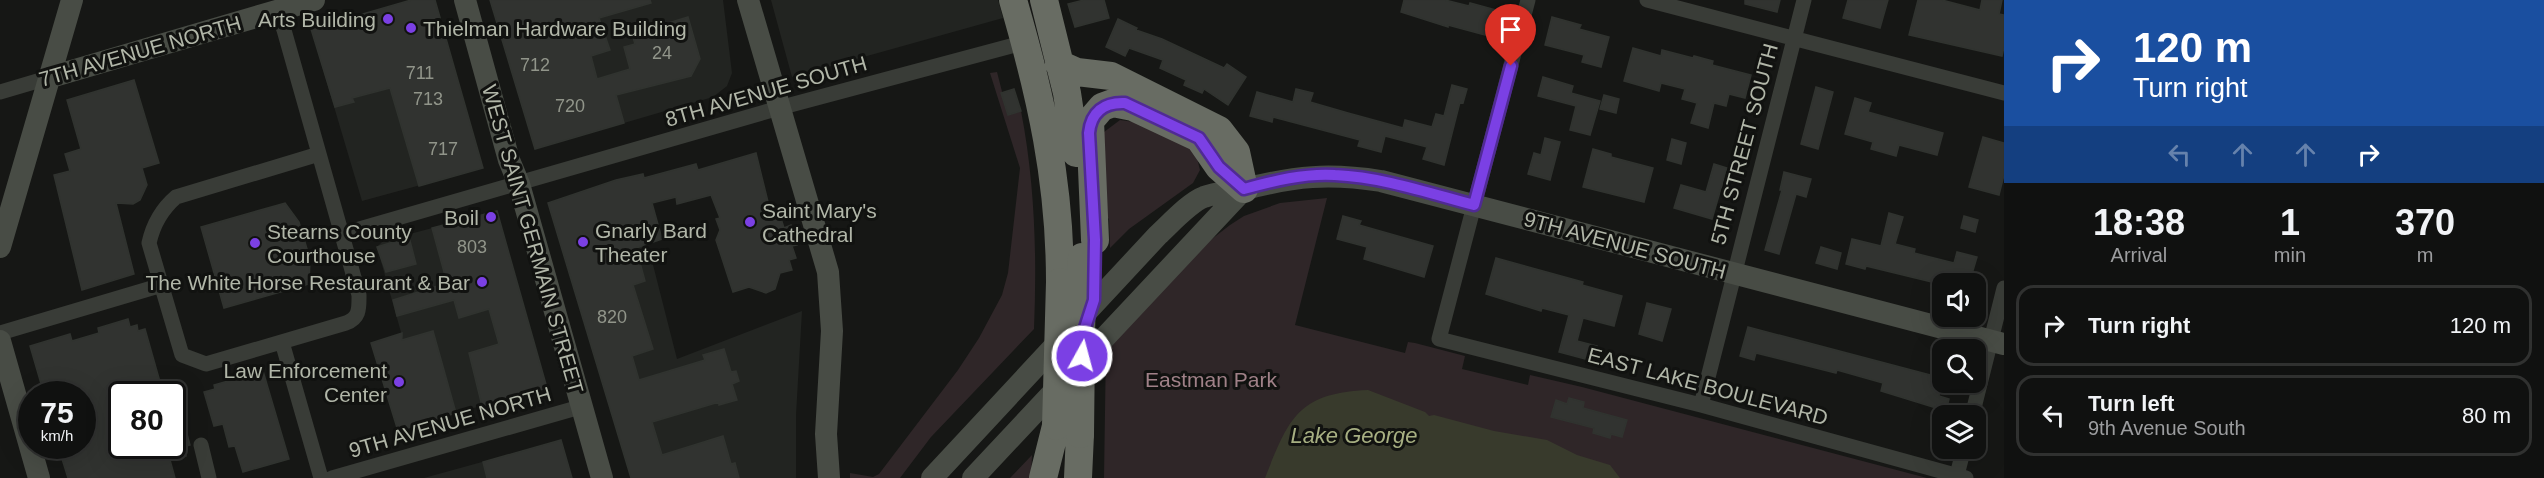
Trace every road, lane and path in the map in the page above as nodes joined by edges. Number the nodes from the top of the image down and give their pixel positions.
1 (72, 0) edge
2 (314, 0) edge
3 (465, 0) edge
4 (748, 0) edge
5 (1013, 0) edge
6 (1044, 0) edge
7 (1528, 0) edge
8 (1647, 0) edge
9 (1804, 0) edge
10 (277, 11) junction
11 (1794, 38) junction
12 (1026, 42) junction
13 (1059, 64) junction
14 (51, 77) junction
15 (0, 92) edge
16 (2004, 93) edge
17 (779, 108) junction
18 (319, 154) junction
19 (519, 184) junction
20 (1244, 189) junction
21 (1474, 205) junction
22 (342, 234) junction
23 (0, 247) edge
24 (1089, 248) junction
25 (1732, 274) junction
26 (162, 285) junction
27 (2004, 288) edge
28 (0, 333) edge
29 (0, 341) edge
30 (282, 342) junction
31 (1997, 343) edge
32 (1701, 405) junction
33 (1976, 405) edge
34 (580, 407) junction
35 (1068, 430) junction
36 (201, 445) dead end
37 (1963, 459) edge
38 (1049, 472) edge
39 (1962, 476) edge
40 (39, 478) edge
41 (209, 478) edge
42 (321, 478) edge
43 (332, 478) edge
44 (602, 478) edge
45 (829, 478) edge
46 (932, 478) edge
47 (973, 478) edge
48 (1078, 478) edge

1 - 14 main road
2 - 10 main road, 7TH AVENUE NORTH
3 - 19 main road, WEST SAINT GERMAIN STREET
4 - 17 main road
5 - 12 highway
6 - 13 highway
7 - 21 street
8 - 11 street
9 - 11 street, 5TH STREET SOUTH
10 - 14 main road, 7TH AVENUE NORTH
10 - 18 street
11 - 16 street
11 - 25 street, 5TH STREET SOUTH
12 - 17 street, 8TH AVENUE SOUTH
12 - 35 highway, bridge
13 - 20 highway
13 - 24 highway
14 - 15 street, 7TH AVENUE NORTH
14 - 23 main road
17 - 19 street, 8TH AVENUE SOUTH
17 - 45 main road
18 - 22 street
18 - 26 street
19 - 22 street, 8TH AVENUE SOUTH
19 - 34 main road, WEST SAINT GERMAIN STREET
20 - 21 main road, 9TH AVENUE SOUTH
20 - 24 highway
20 - 46 main road, 9TH AVENUE SOUTH
20 - 47 main road
21 - 25 main road, 9TH AVENUE SOUTH
21 - 32 street, EAST LAKE BOULEVARD
22 - 30 street
24 - 35 highway, bridge
25 - 31 main road, 9TH AVENUE SOUTH
25 - 32 street, 5TH STREET SOUTH
26 - 28 street
26 - 30 street
27 - 31 street
29 - 40 main road
30 - 42 street
31 - 33 street
32 - 39 street, EAST LAKE BOULEVARD
34 - 43 street, 9TH AVENUE NORTH
34 - 44 main road, WEST SAINT GERMAIN STREET
35 - 38 highway
35 - 48 highway
36 - 41 street
37 - 39 street

